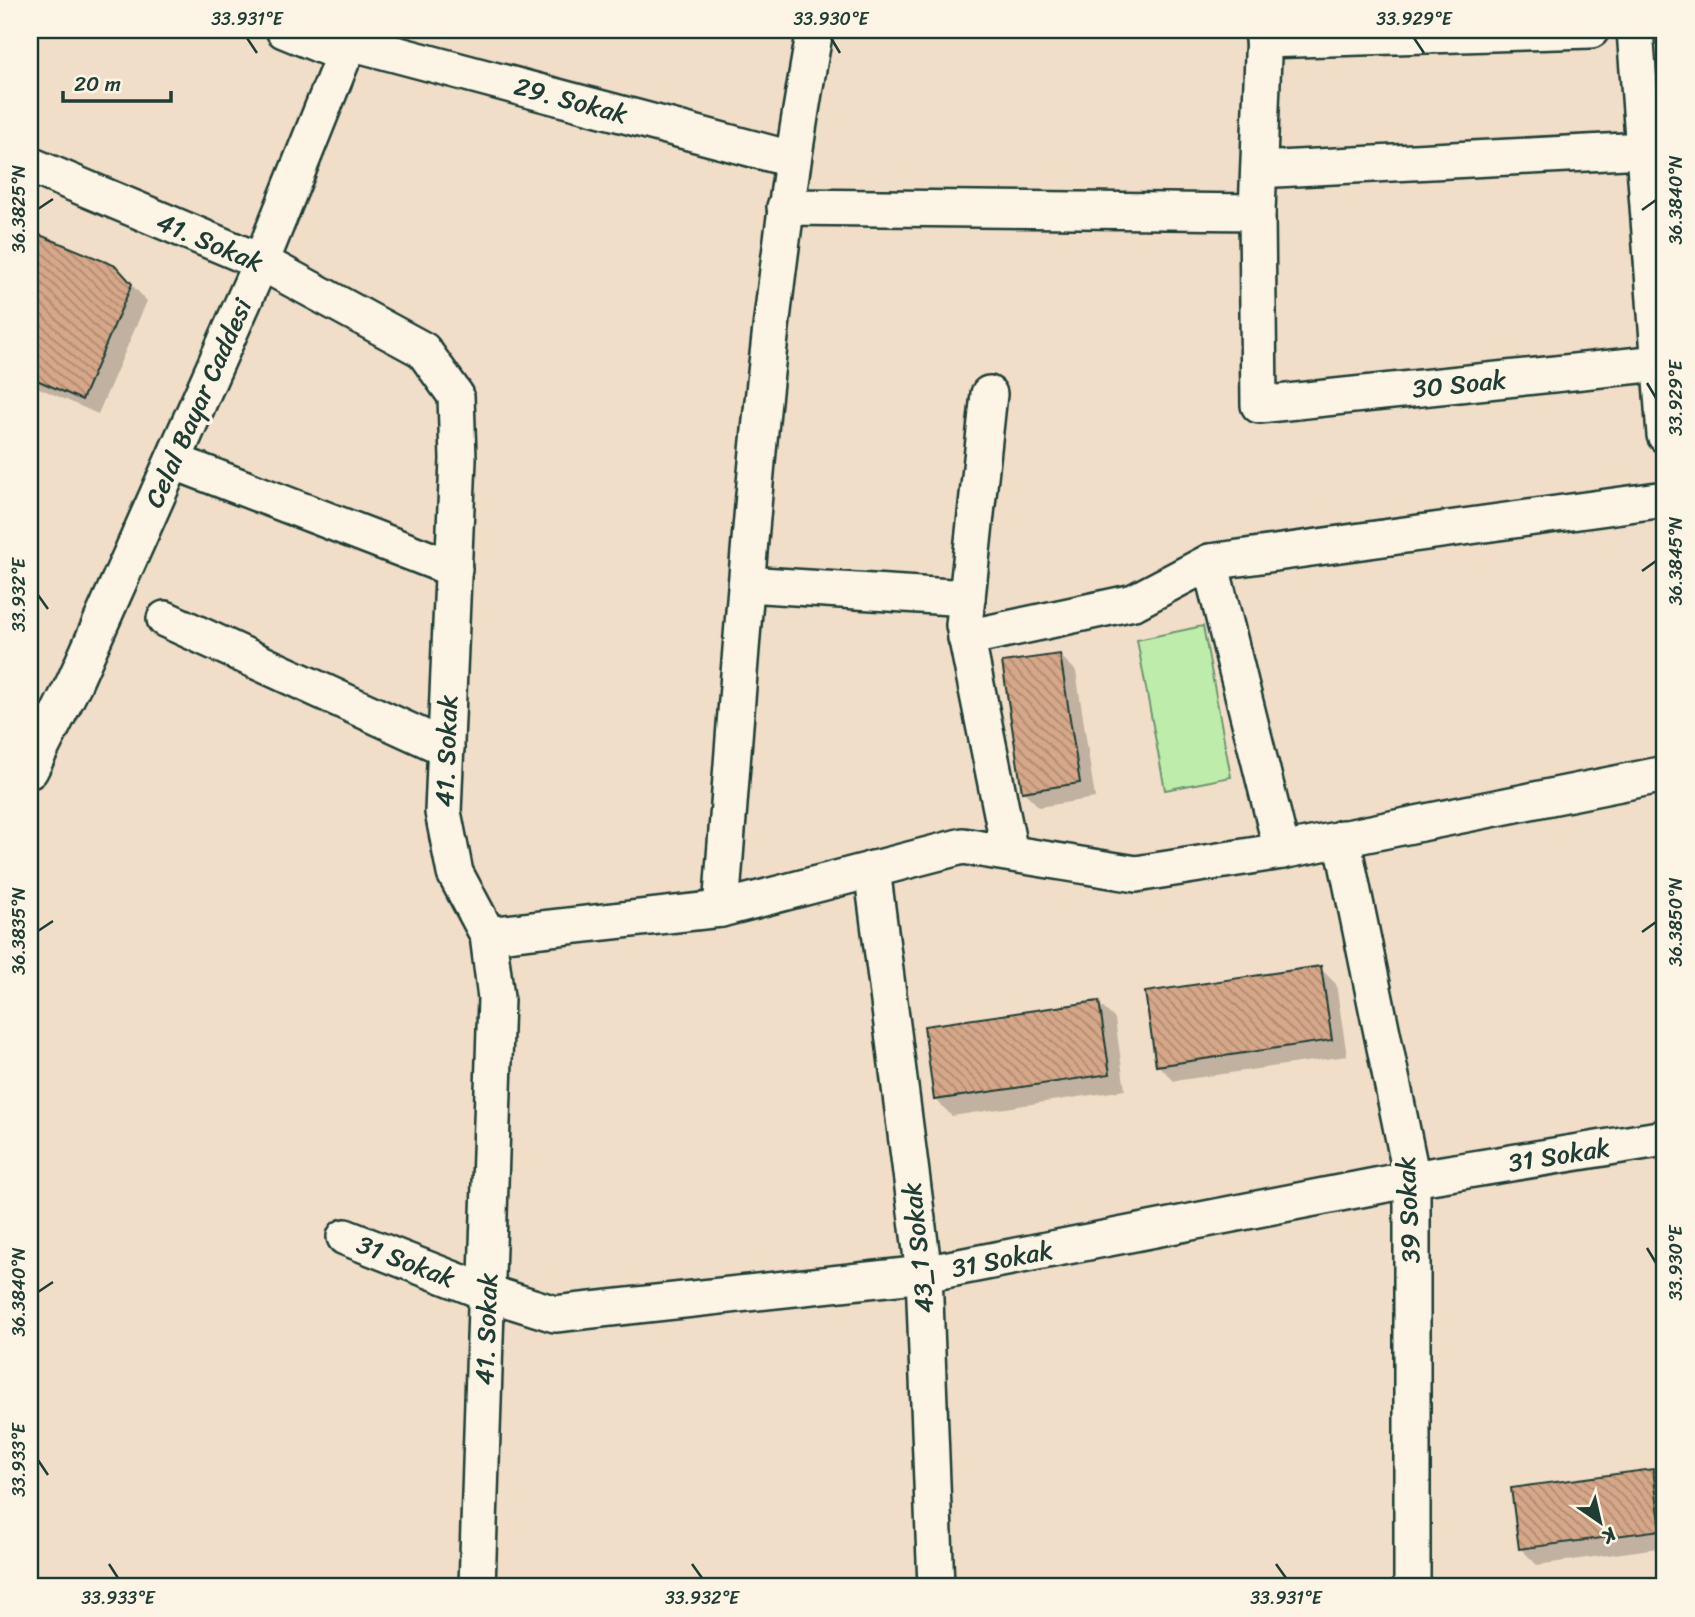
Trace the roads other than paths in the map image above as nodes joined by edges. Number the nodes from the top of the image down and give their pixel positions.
1 (284, 30) edge
2 (815, 30) edge
3 (1591, 30) edge
4 (1635, 30) edge
5 (1264, 35) edge
6 (349, 42) edge
7 (1644, 150) junction
8 (792, 159) junction
9 (30, 165) edge
10 (1259, 170) junction
11 (785, 207) junction
12 (1257, 212) junction
13 (261, 262) junction
14 (1661, 375) edge
15 (989, 394) dead end
16 (1665, 435) edge
17 (173, 461) junction
18 (1665, 499) edge
19 (1210, 562) junction
20 (454, 569) junction
21 (747, 584) junction
22 (967, 598) junction
23 (165, 619) dead end
24 (966, 638) junction
25 (446, 748) junction
26 (30, 770) edge
27 (1665, 774) edge
28 (1342, 838) junction
29 (1282, 850) junction
30 (1010, 853) junction
31 (872, 869) junction
32 (721, 909) junction
33 (488, 935) junction
34 (1665, 1138) edge
35 (1412, 1179) junction
36 (345, 1237) dead end
37 (924, 1274) junction
38 (488, 1293) junction
39 (477, 1587) edge
40 (936, 1587) edge
41 (1412, 1587) edge

1 - 6 street, 29. Sokak
2 - 8 street
3 - 5 street
4 - 7 street
5 - 10 street
6 - 8 street, 29. Sokak
6 - 13 street, Celal Bayar Caddesi
7 - 10 street
7 - 14 street
8 - 11 street
9 - 13 street, 41. Sokak
10 - 12 street
11 - 12 street
11 - 21 street
12 - 14 street, 30 Soak
13 - 17 street, Celal Bayar Caddesi
13 - 20 street, 41. Sokak
14 - 16 street
15 - 22 street
17 - 20 street
17 - 26 street, Celal Bayar Caddesi
18 - 19 street
19 - 24 street
19 - 29 street
20 - 25 street, 41. Sokak
21 - 22 street
21 - 32 street
22 - 24 street
23 - 25 street
24 - 30 street
25 - 33 street, 41. Sokak
27 - 28 street
28 - 29 street
28 - 35 street, 39 Sokak
29 - 30 street
30 - 31 street
31 - 32 street
31 - 37 street, 43_1 Sokak
32 - 33 street
33 - 38 street, 41. Sokak
34 - 35 street, 31 Sokak
35 - 37 street, 31 Sokak
35 - 41 street, 39 Sokak
36 - 38 street, 31 Sokak
37 - 38 street, 31 Sokak
37 - 40 street, 43_1 Sokak
38 - 39 street, 41. Sokak

